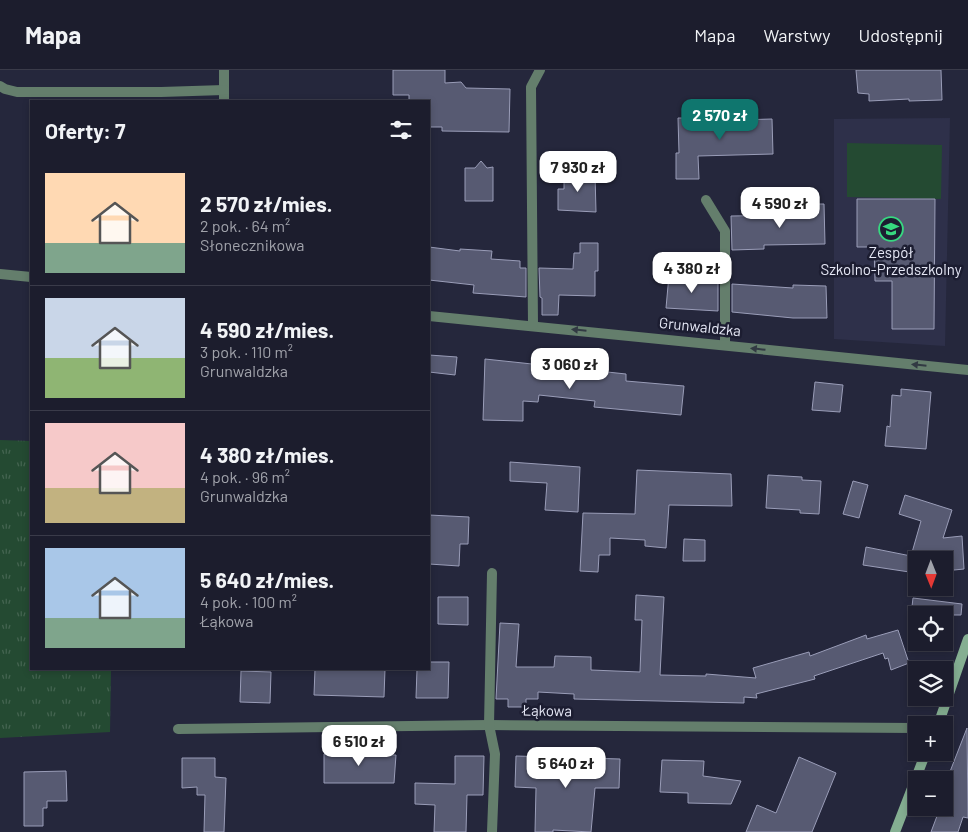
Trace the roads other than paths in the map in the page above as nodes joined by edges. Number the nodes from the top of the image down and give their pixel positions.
1 (224, 70) edge
2 (540, 70) edge
3 (0, 86) edge
4 (224, 96) edge
5 (706, 200) dead end
6 (0, 274) edge
7 (30, 277) edge
8 (430, 316) edge
9 (533, 325) junction
10 (725, 345) junction
11 (968, 370) edge
12 (492, 573) dead end
13 (968, 639) edge
14 (941, 716) edge
15 (489, 725) junction
16 (908, 728) edge
17 (178, 729) dead end
18 (923, 761) edge
19 (492, 832) edge
20 (895, 832) edge

1 - 4 street
2 - 9 street
3 - 4 street
5 - 10 street
6 - 7 street
8 - 9 street, Grunwaldzka
10 -> 9 street, Grunwaldzka
11 -> 10 street, Grunwaldzka
12 - 15 street
13 - 14 street
15 - 16 street, Łąkowa
15 - 17 street, Łąkowa
15 - 19 street
18 - 20 street

